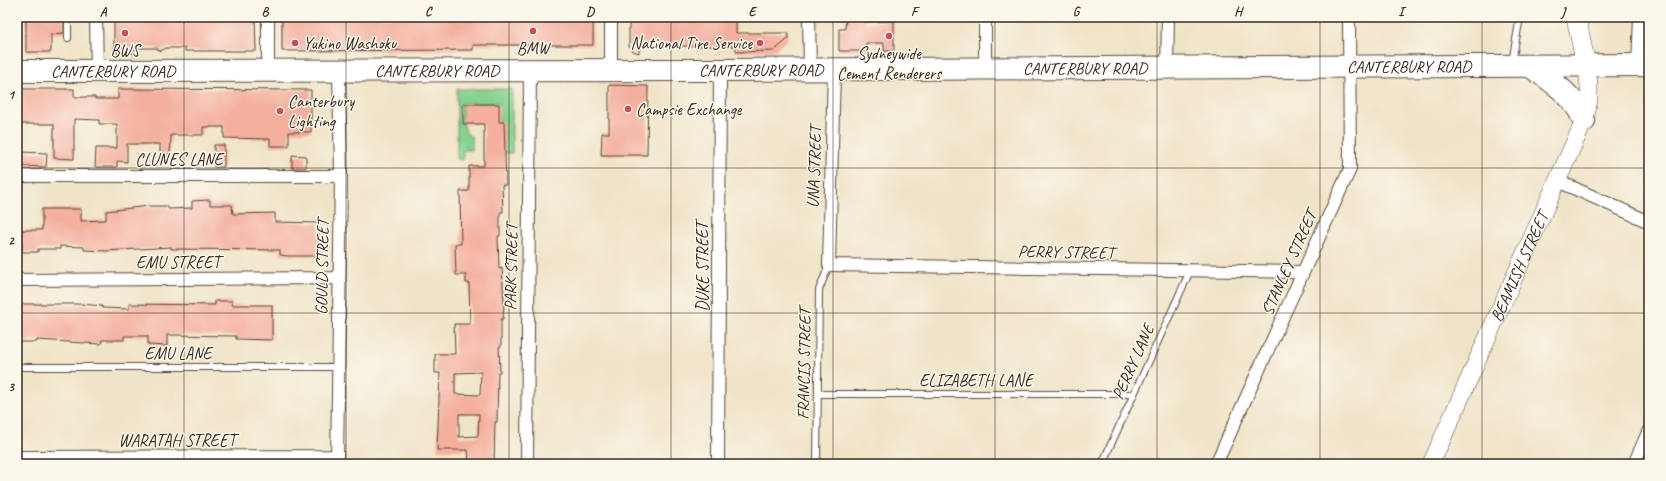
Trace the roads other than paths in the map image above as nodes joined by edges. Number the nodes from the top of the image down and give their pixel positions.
1 (68, 17) edge
2 (96, 17) edge
3 (268, 17) edge
4 (611, 17) edge
5 (809, 17) edge
6 (985, 17) edge
7 (1168, 17) edge
8 (1349, 17) edge
9 (1520, 17) edge
10 (1576, 17) edge
11 (1640, 17) edge
12 (68, 38) dead end
13 (1586, 65) junction
14 (1644, 65) edge
15 (1521, 66) junction
16 (1349, 67) junction
17 (1167, 68) junction
18 (985, 69) junction
19 (611, 70) junction
20 (720, 70) junction
21 (810, 70) junction
22 (834, 70) junction
23 (17, 71) edge
24 (96, 71) junction
25 (268, 71) junction
26 (339, 71) junction
27 (530, 71) junction
28 (1584, 121) junction
29 (17, 176) edge
30 (340, 176) junction
31 (1558, 180) junction
32 (1649, 222) edge
33 (829, 265) junction
34 (1190, 271) junction
35 (1304, 272) junction
36 (339, 278) junction
37 (17, 280) edge
38 (17, 367) edge
39 (338, 367) junction
40 (818, 394) junction
41 (1134, 394) junction
42 (1649, 430) edge
43 (17, 457) edge
44 (337, 460) edge
45 (526, 464) edge
46 (718, 464) edge
47 (817, 464) edge
48 (1102, 464) edge
49 (1216, 464) edge
50 (1431, 464) edge
51 (1634, 464) edge

1 - 12 lane
2 - 24 street
3 - 25 street
4 - 19 street
5 - 21 street
6 - 18 street
7 - 17 street
8 - 16 street, STANLEY STREET
9 - 15 lane
10 - 13 main road
11 - 14 street
13 - 14 highway, CANTERBURY ROAD
13 - 15 highway, CANTERBURY ROAD
13 - 28 main road, BEAMISH STREET
15 - 16 highway, CANTERBURY ROAD
15 - 28 highway
16 - 17 highway, CANTERBURY ROAD
16 - 35 street, STANLEY STREET
17 - 18 highway, CANTERBURY ROAD
18 - 22 highway, CANTERBURY ROAD
19 - 20 highway, CANTERBURY ROAD
19 - 27 highway, CANTERBURY ROAD
20 - 21 highway, CANTERBURY ROAD
20 - 46 street, DUKE STREET
21 - 22 highway, CANTERBURY ROAD
22 - 33 street, UNA STREET
23 - 24 highway, CANTERBURY ROAD
24 - 25 highway, CANTERBURY ROAD
25 - 26 highway, CANTERBURY ROAD
26 - 27 highway, CANTERBURY ROAD
26 - 30 street, GOULD STREET
27 - 45 street, PARK STREET
28 - 31 main road, BEAMISH STREET
29 - 30 street, CLUNES LANE
30 - 36 street, GOULD STREET
31 - 32 street
31 - 50 main road, BEAMISH STREET
33 - 34 street, PERRY STREET
33 - 40 lane, FRANCIS STREET
34 - 35 street, PERRY STREET
34 - 41 lane, PERRY LANE
35 - 49 street, STANLEY STREET
36 - 37 street, EMU STREET
36 - 39 street, GOULD STREET
38 - 39 lane, EMU LANE
39 - 44 street, GOULD STREET
40 - 41 lane, ELIZABETH LANE
40 - 47 lane, FRANCIS STREET
41 - 48 lane, PERRY LANE
42 - 51 street
43 - 44 street, WARATAH STREET

